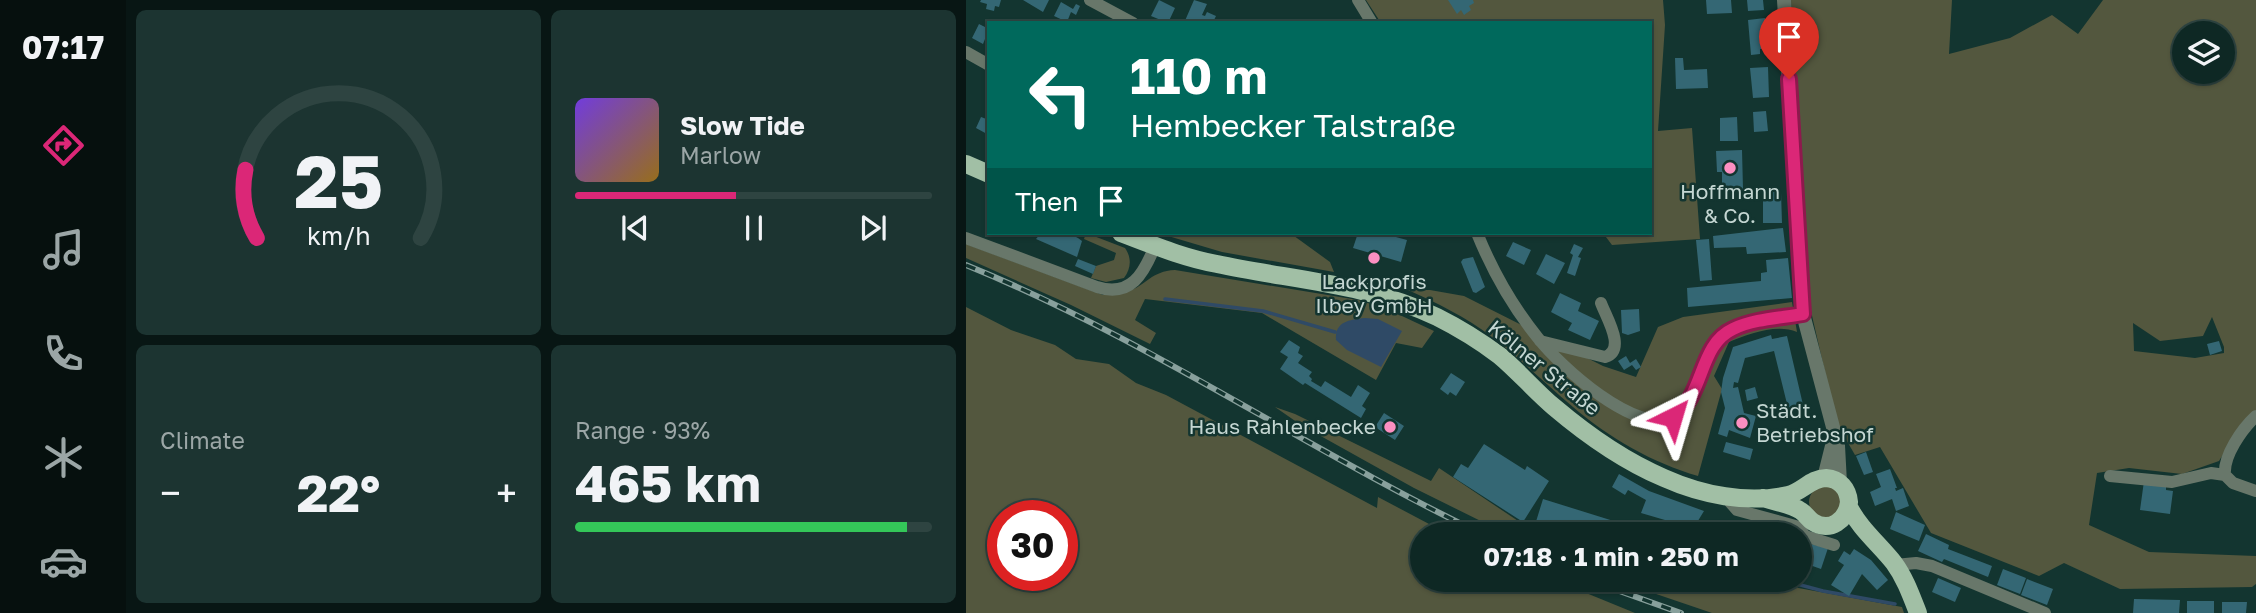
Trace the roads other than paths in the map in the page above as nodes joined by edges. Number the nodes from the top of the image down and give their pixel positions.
1 (1090, 0) edge
2 (1358, 0) edge
3 (1784, 0) edge
4 (1129, 21) edge
5 (1371, 21) edge
6 (966, 52) edge
7 (987, 64) edge
8 (966, 164) edge
9 (987, 173) edge
10 (1126, 235) edge
11 (1478, 235) edge
12 (966, 237) edge
13 (1155, 246) junction
14 (1601, 303) dead end
15 (1803, 314) junction
16 (1539, 341) junction
17 (2256, 416) edge
18 (2225, 475) junction
19 (2110, 476) dead end
20 (1832, 481) junction
21 (1806, 488) junction
22 (2256, 491) edge
23 (1730, 496) junction
24 (1763, 498) junction
25 (1849, 507) junction
26 (1804, 513) junction
27 (1836, 524) junction
28 (1870, 539) junction
29 (1834, 545) dead end
30 (1895, 565) junction
31 (1918, 613) edge
32 (2045, 613) edge

1 - 4 street
2 - 5 street
3 - 15 street
6 - 7 street
8 - 9 main road
10 - 13 main road, Kölner Straße
11 - 16 street
12 - 13 street
13 - 23 main road, Kölner Straße
14 - 16 street
15 - 16 street
15 - 20 street
17 - 18 street
18 - 19 street
18 - 22 street
20 - 21 main road, Kölner Straße
20 - 25 main road, Kölner Straße
21 - 24 main road, Kölner Straße
21 - 26 main road
23 - 24 main road, Kölner Straße
23 - 29 street, Kölner Straße
24 - 26 main road, Kölner Straße
25 - 27 main road
25 - 28 main road, Kölner Straße
26 - 27 main road, Kölner Straße
27 - 28 main road, Kölner Straße
28 - 30 main road, Kölner Straße
30 - 31 main road, Kölner Straße
30 - 32 street

